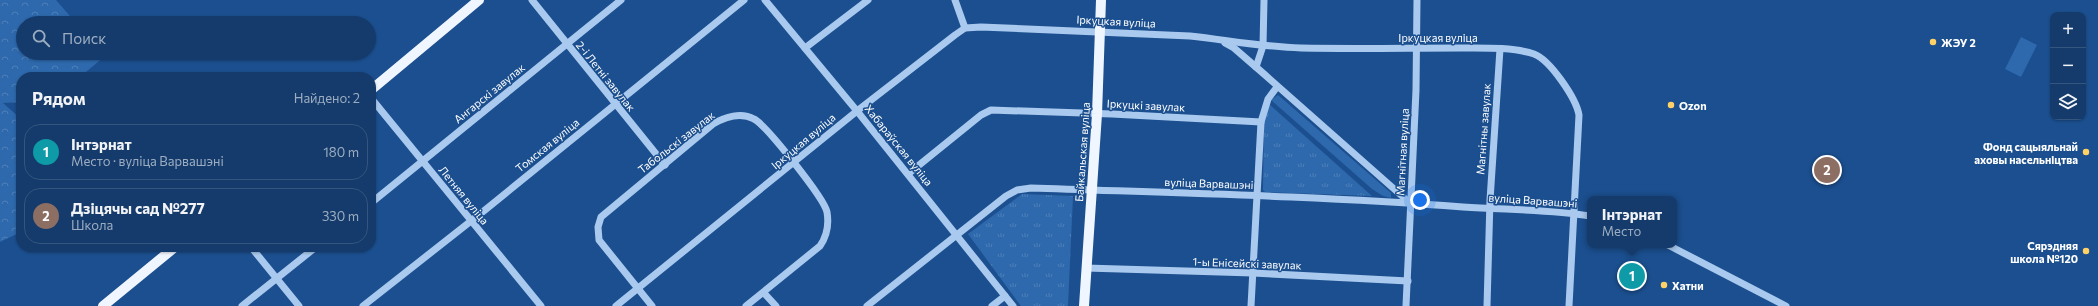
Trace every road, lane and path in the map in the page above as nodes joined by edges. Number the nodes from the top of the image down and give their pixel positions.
1 (479, 0) edge
2 (532, 0) edge
3 (621, 0) edge
4 (744, 0) edge
5 (765, 0) edge
6 (868, 0) edge
7 (955, 0) edge
8 (1101, 0) edge
9 (1264, 0) edge
10 (1417, 0) edge
11 (965, 28) junction
12 (1100, 32) junction
13 (1221, 41) junction
14 (566, 44) junction
15 (1263, 46) junction
16 (805, 48) junction
17 (1416, 48) junction
18 (1500, 49) junction
19 (1256, 67) junction
20 (376, 86) edge
21 (1277, 87) junction
22 (376, 104) edge
23 (616, 104) junction
24 (857, 110) junction
25 (1097, 114) junction
26 (1261, 122) junction
27 (422, 161) junction
28 (794, 163) junction
29 (665, 164) junction
30 (908, 174) junction
31 (1091, 190) junction
32 (1258, 196) junction
33 (376, 199) edge
34 (1410, 203) junction
35 (1490, 209) junction
36 (1574, 213) junction
37 (1587, 215) edge
38 (470, 220) junction
39 (955, 234) junction
40 (1674, 248) edge
41 (170, 252) edge
42 (256, 252) edge
43 (310, 252) edge
44 (1086, 268) junction
45 (1253, 273) junction
46 (277, 278) junction
47 (1408, 281) junction
48 (638, 288) junction
49 (764, 293) junction
50 (1005, 296) junction
51 (103, 306) edge
52 (242, 306) edge
53 (299, 306) edge
54 (363, 306) edge
55 (540, 306) edge
56 (616, 306) edge
57 (652, 306) edge
58 (746, 306) edge
59 (776, 306) edge
60 (867, 306) edge
61 (992, 306) edge
62 (1013, 306) edge
63 (1084, 306) edge
64 (1251, 306) edge
65 (1406, 306) edge
66 (1487, 306) edge
67 (1569, 306) edge
68 (1786, 306) edge

1 - 20 main road
2 - 14 street, 2-і Летні завулак
3 - 14 street, Ангарскі завулак
4 - 23 street, Томская вуліца
5 - 16 street, Хабараўская вуліца
6 - 16 street
7 - 11 street
8 - 12 main road, Байкальская вуліца
9 - 15 street
10 - 17 street, Магнітная вуліца
11 - 12 street, Іркуцкая вуліца
11 - 24 street, Іркуцкая вуліца
12 - 13 street, Іркуцкая вуліца
12 - 25 main road, Байкальская вуліца
13 - 15 street, Іркуцкая вуліца
13 - 19 street
14 - 23 street, 2-і Летні завулак
14 - 27 street, Ангарскі завулак
15 - 17 street, Іркуцкая вуліца
15 - 19 street
16 - 24 street, Хабараўская вуліца
17 - 18 street, Іркуцкая вуліца
17 - 34 street, Магнітная вуліца
18 - 35 street, Магнітны завулак
18 - 36 street, Іркуцкая вуліца
19 - 21 street
21 - 26 street
21 - 34 street
22 - 27 street, Летняя вуліца
23 - 29 street, 2-і Летні завулак
23 - 38 street, Томская вуліца
24 - 28 street, Іркуцкая вуліца
24 - 30 street, Хабараўская вуліца
25 - 26 street, Іркуцкі завулак
25 - 30 street, Іркуцкі завулак
25 - 31 main road, Байкальская вуліца
26 - 32 street
27 - 33 street, Ангарскі завулак
27 - 38 street, Летняя вуліца
28 - 29 street, Табольскі завулак
28 - 48 street, Іркуцкая вуліца
28 - 49 street, Табольскі завулак
29 - 48 street, Табольскі завулак
30 - 39 street, Хабараўская вуліца
31 - 32 street, вуліца Варвашэні
31 - 39 street, вуліца Варвашэні
31 - 44 main road, Байкальская вуліца
32 - 34 street, вуліца Варвашэні
32 - 45 street
34 - 35 street, вуліца Варвашэні
34 - 47 street, Магнітная вуліца
35 - 36 street, вуліца Варвашэні
35 - 66 street, Магнітны завулак
36 - 37 street, вуліца Варвашэні
36 - 67 street, Іркуцкая вуліца
38 - 54 street, Томская вуліца
38 - 55 street, Летняя вуліца
39 - 50 street, Хабараўская вуліца
39 - 60 street, вуліца Варвашэні
40 - 68 street
41 - 51 main road
42 - 46 street
43 - 46 street
44 - 45 street, 1-ы Енісейскі завулак
44 - 63 main road, Байкальская вуліца
45 - 47 street, 1-ы Енісейскі завулак
45 - 64 street
46 - 52 street
46 - 53 street
47 - 65 street, Магнітная вуліца
48 - 56 street, Іркуцкая вуліца
48 - 57 street, Табольскі завулак
49 - 58 street, Табольскі завулак
49 - 59 street
50 - 61 street
50 - 62 street, Хабараўская вуліца

